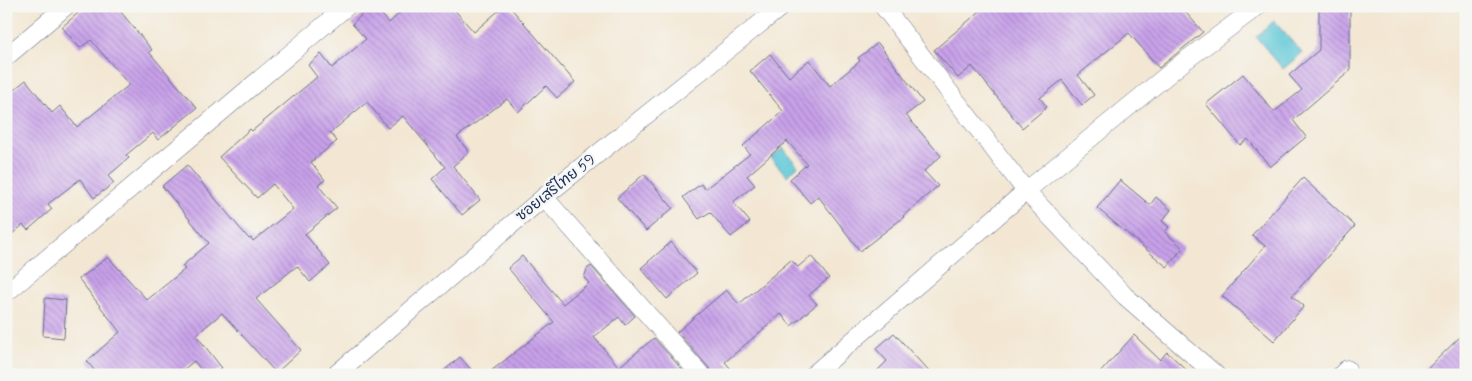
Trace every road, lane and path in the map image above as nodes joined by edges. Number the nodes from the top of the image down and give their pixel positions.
1 (66, 6) edge
2 (347, 6) edge
3 (782, 6) edge
4 (883, 6) edge
5 (1258, 6) edge
6 (6, 57) edge
7 (1026, 191) junction
8 (544, 197) junction
9 (6, 293) edge
10 (335, 375) edge
11 (701, 375) edge
12 (814, 375) edge
13 (1216, 375) edge

1 - 6 street
2 - 9 street
3 - 8 street, ซอยเสรีไทย 59
4 - 7 street
5 - 7 street
7 - 12 street
7 - 13 street
8 - 10 street, ซอยเสรีไทย 59
8 - 11 street

